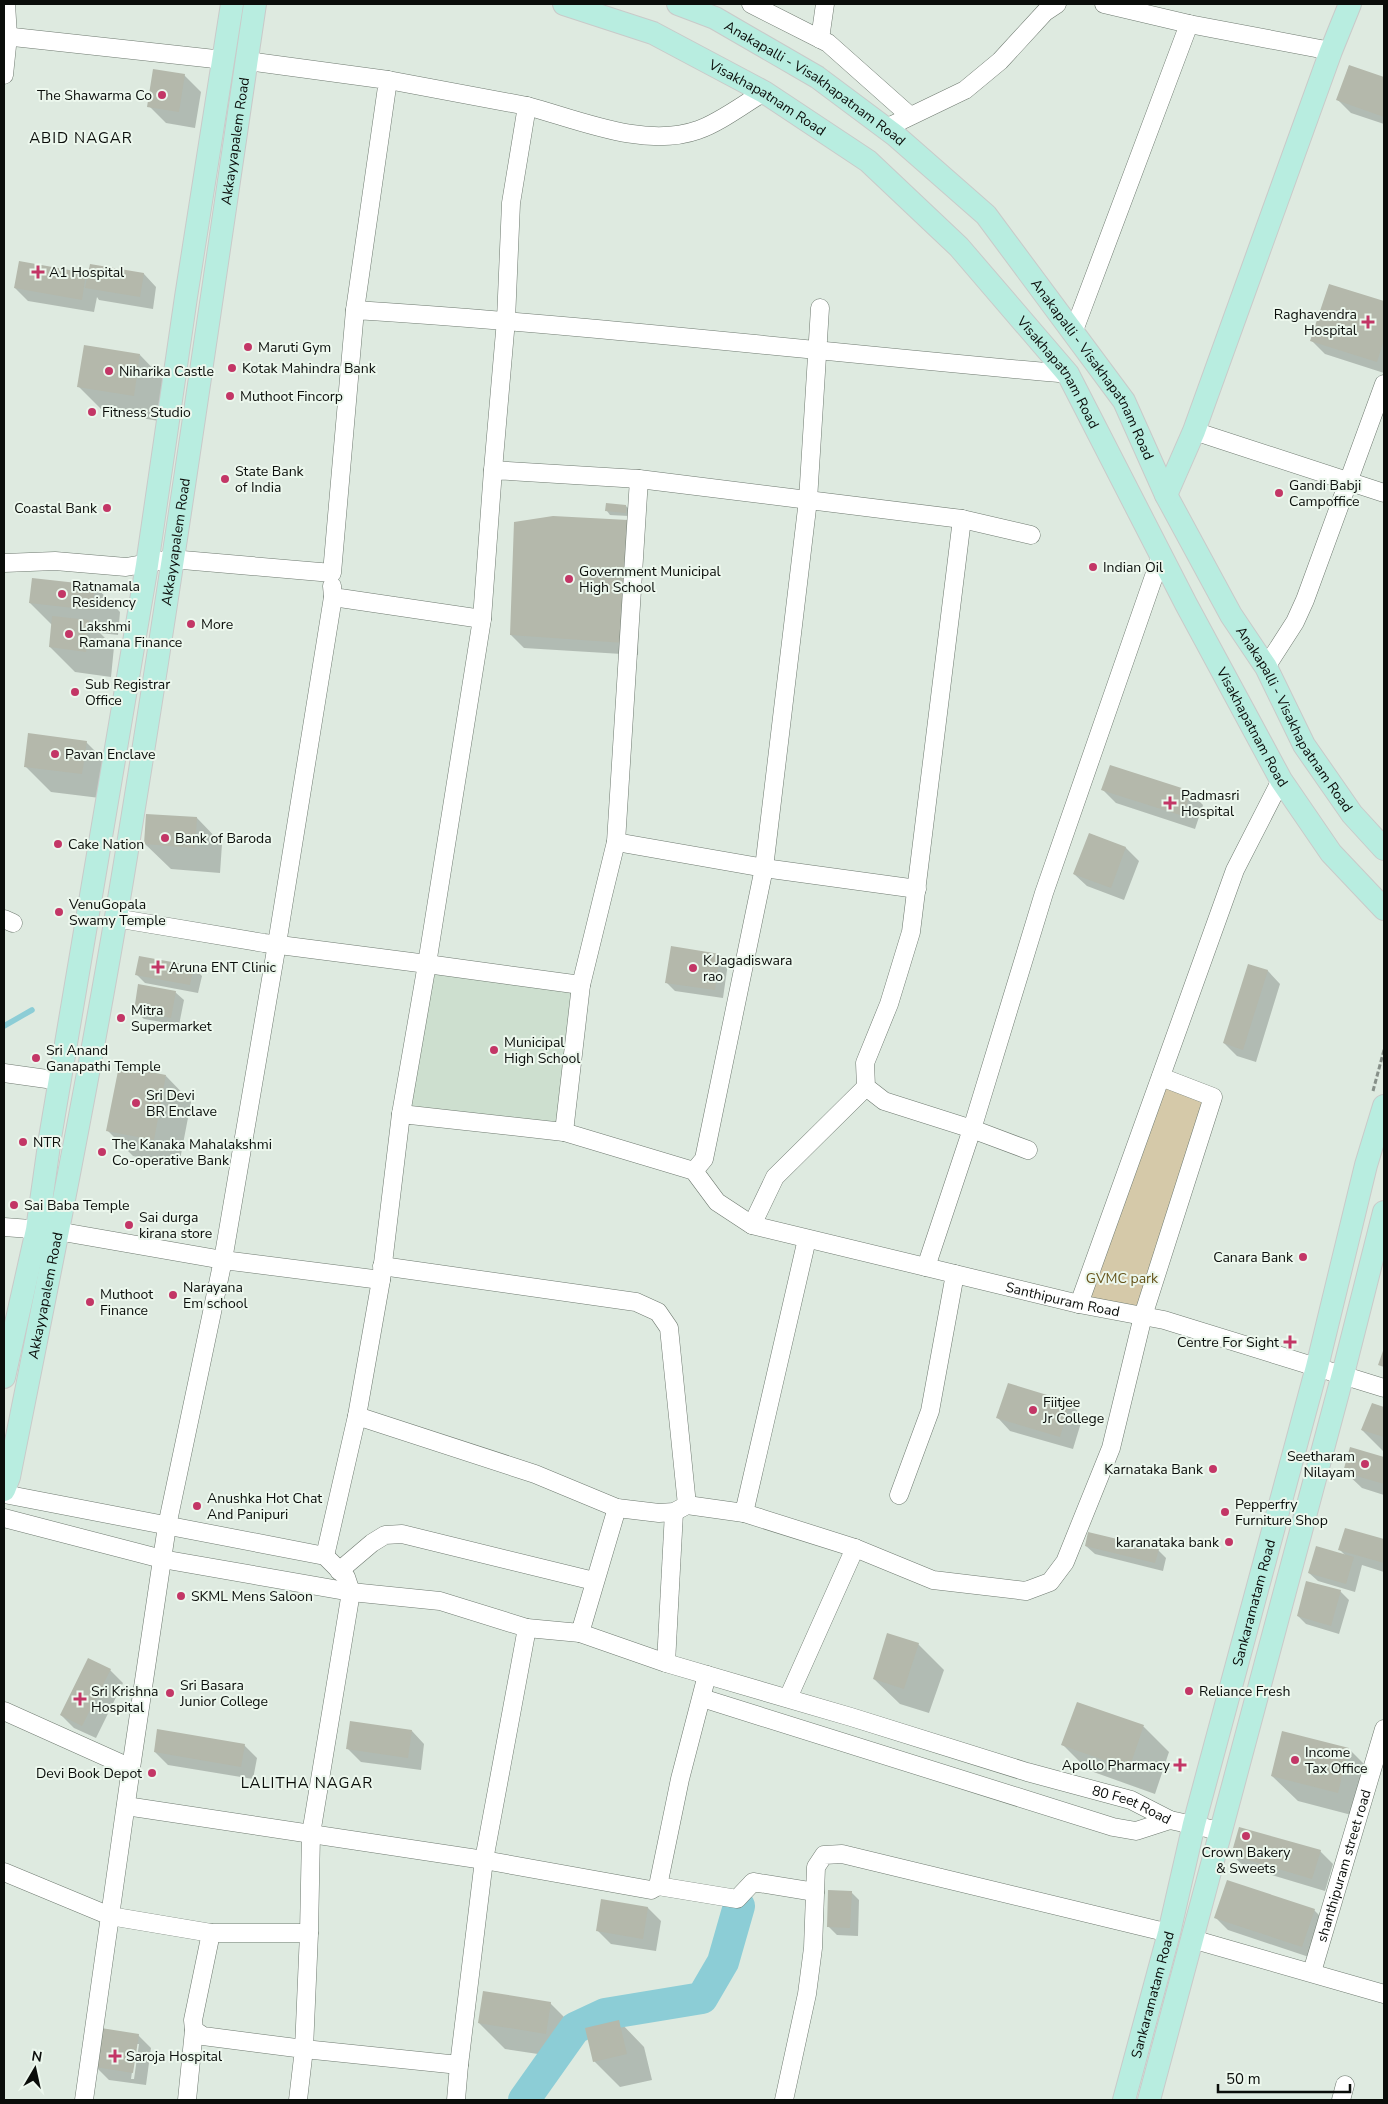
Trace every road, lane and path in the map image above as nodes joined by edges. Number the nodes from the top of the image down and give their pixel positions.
1 (6, 4) edge
2 (232, 4) edge
3 (255, 4) edge
4 (564, 4) edge
5 (678, 4) edge
6 (751, 4) edge
7 (825, 4) edge
8 (1057, 4) edge
9 (1104, 4) edge
10 (1350, 4) edge
11 (1189, 24) junction
12 (6, 36) edge
13 (820, 39) junction
14 (1331, 51) junction
15 (224, 60) junction
16 (247, 61) junction
17 (4, 75) edge
18 (388, 80) junction
19 (764, 92) junction
20 (526, 106) junction
21 (909, 115) junction
22 (886, 128) junction
23 (820, 308) dead end
24 (355, 310) junction
25 (506, 320) junction
26 (1073, 333) junction
27 (816, 352) junction
28 (1068, 374) junction
29 (1384, 384) edge
30 (1194, 431) junction
31 (494, 470) junction
32 (639, 479) junction
33 (1348, 483) junction
34 (1384, 493) edge
35 (1166, 495) junction
36 (808, 500) junction
37 (962, 519) junction
38 (1031, 535) dead end
39 (1161, 556) junction
40 (171, 559) junction
41 (4, 563) edge
42 (147, 565) junction
43 (332, 573) junction
44 (332, 597) junction
45 (482, 619) junction
46 (1266, 667) junction
47 (1281, 780) junction
48 (616, 842) junction
49 (1384, 849) edge
50 (764, 868) junction
51 (917, 889) junction
52 (1384, 909) edge
53 (115, 918) junction
54 (277, 944) junction
55 (428, 964) junction
56 (580, 985) junction
57 (4, 1073) edge
58 (1161, 1077) junction
59 (61, 1081) junction
60 (866, 1086) junction
61 (1384, 1106) edge
62 (401, 1114) junction
63 (972, 1129) junction
64 (564, 1132) junction
65 (1028, 1150) dead end
66 (694, 1171) junction
67 (1384, 1212) edge
68 (752, 1225) junction
69 (4, 1227) edge
70 (47, 1231) junction
71 (807, 1238) junction
72 (223, 1260) junction
73 (926, 1267) junction
74 (382, 1273) junction
75 (955, 1274) junction
76 (1079, 1304) junction
77 (1144, 1316) junction
78 (1317, 1367) junction
79 (1343, 1374) junction
80 (4, 1377) edge
81 (1384, 1388) edge
82 (357, 1416) junction
83 (4, 1490) edge
84 (4, 1494) edge
85 (900, 1495) dead end
86 (617, 1508) junction
87 (680, 1508) junction
88 (744, 1513) junction
89 (4, 1518) edge
90 (167, 1526) junction
91 (855, 1548) junction
92 (326, 1556) junction
93 (162, 1559) junction
94 (340, 1571) junction
95 (594, 1581) junction
96 (351, 1592) junction
97 (527, 1628) junction
98 (580, 1633) junction
99 (666, 1663) junction
100 (707, 1675) junction
101 (702, 1698) junction
102 (788, 1698) junction
103 (4, 1711) edge
104 (1384, 1729) edge
105 (131, 1768) junction
106 (126, 1806) junction
107 (1170, 1820) junction
108 (1194, 1824) junction
109 (1220, 1832) junction
110 (311, 1834) junction
111 (484, 1860) junction
112 (4, 1872) edge
113 (658, 1886) junction
114 (815, 1892) junction
115 (110, 1916) junction
116 (211, 1933) junction
117 (309, 1933) junction
118 (1169, 1933) junction
119 (1192, 1939) junction
120 (1312, 1972) junction
121 (1384, 1994) edge
122 (194, 2030) junction
123 (304, 2048) junction
124 (459, 2065) junction
125 (84, 2100) edge
126 (187, 2100) edge
127 (298, 2100) edge
128 (456, 2100) edge
129 (784, 2100) edge
130 (1124, 2100) edge
131 (1149, 2100) edge

1 - 12 street
2 - 15 main road
3 - 16 main road, Akkayyapalem Road
4 - 19 main road, Visakhapatnam Road
5 - 22 main road, Anakapalli - Visakhapatnam Road
6 - 13 street
7 - 13 street
8 - 21 street
9 - 11 street
10 - 14 main road
11 - 14 street
11 - 26 street
12 - 15 street
12 - 17 street
13 - 21 street
14 - 30 main road
15 - 42 main road
16 - 18 street
16 - 40 main road, Akkayyapalem Road
18 - 20 street
18 - 24 street
19 - 20 street
19 - 28 main road, Visakhapatnam Road
20 - 25 street
21 - 22 street
22 - 26 main road, Anakapalli - Visakhapatnam Road
23 - 27 street
24 - 25 street
24 - 43 street
25 - 27 street
25 - 31 street
26 - 35 main road, Anakapalli - Visakhapatnam Road
27 - 28 street
27 - 36 street
28 - 39 main road, Visakhapatnam Road
29 - 33 street
30 - 33 street
30 - 35 main road
31 - 32 street
31 - 45 street
32 - 36 street
32 - 48 street
33 - 34 street
33 - 46 street
35 - 46 main road, Anakapalli - Visakhapatnam Road
36 - 37 street
36 - 50 street
37 - 38 street
37 - 51 street
39 - 47 main road, Visakhapatnam Road
39 - 63 street
40 - 42 street
40 - 43 street
40 - 53 main road, Akkayyapalem Road
41 - 42 street
42 - 59 main road
43 - 44 street
44 - 45 street
44 - 54 street
45 - 55 street
46 - 49 main road, Anakapalli - Visakhapatnam Road
47 - 52 main road, Visakhapatnam Road
47 - 58 street
48 - 50 street
48 - 56 street
50 - 51 street
50 - 66 street
51 - 60 street
53 - 54 street
53 - 70 main road, Akkayyapalem Road
54 - 55 street
54 - 72 street
55 - 56 street
55 - 62 street
56 - 64 street
57 - 59 street
58 - 76 street
58 - 77 street
59 - 70 main road
60 - 63 street
60 - 68 street
61 - 78 main road, Sankaramatam Road
62 - 64 street
62 - 74 street
63 - 65 street
63 - 73 street
64 - 66 street
66 - 68 street
67 - 79 main road, Sankaramatam Road
68 - 71 street, Santhipuram Road
69 - 70 street
70 - 72 street
70 - 80 main road, Akkayyapalem Road
70 - 83 main road, Akkayyapalem Road
71 - 73 street, Santhipuram Road
71 - 88 street
72 - 74 street
72 - 90 street
73 - 75 street, Santhipuram Road
74 - 82 street
74 - 87 street
75 - 76 street, Santhipuram Road
75 - 85 street
76 - 77 street, Santhipuram Road
77 - 78 street, Santhipuram Road
77 - 91 street
78 - 79 street, Santhipuram Road
78 - 108 main road, Sankaramatam Road
79 - 81 street, Santhipuram Road
79 - 109 main road, Sankaramatam Road
82 - 86 street
82 - 92 street
84 - 90 street
86 - 87 street
86 - 95 street
87 - 88 street
87 - 99 street
88 - 91 street
89 - 93 street, 80 Feet Road
90 - 92 street
90 - 93 street
91 - 102 street
92 - 94 street
93 - 96 street, 80 Feet Road
93 - 105 street
94 - 95 street
94 - 96 street
95 - 98 street
96 - 97 street, 80 Feet Road
96 - 110 street
97 - 98 street, 80 Feet Road
97 - 111 street
98 - 99 street, 80 Feet Road
99 - 100 street, 80 Feet Road
100 - 101 street
100 - 102 street, 80 Feet Road
101 - 107 street, 80 Feet Road
101 - 113 street
102 - 107 street, 80 Feet Road
103 - 105 street
104 - 120 street, shanthipuram street road
105 - 106 street
106 - 110 street
106 - 115 street
107 - 108 street
108 - 109 street
108 - 118 main road, Sankaramatam Road
109 - 119 main road, Sankaramatam Road
110 - 111 street
110 - 117 street
111 - 113 street
111 - 124 street
112 - 115 street
113 - 114 street
114 - 118 street
114 - 129 street
115 - 116 street
115 - 125 street
116 - 117 street
116 - 122 street
117 - 123 street
118 - 130 main road, Sankaramatam Road
119 - 120 street
119 - 131 main road, Sankaramatam Road
120 - 121 street
122 - 123 street
122 - 126 street
123 - 124 street
123 - 127 street
124 - 128 street

